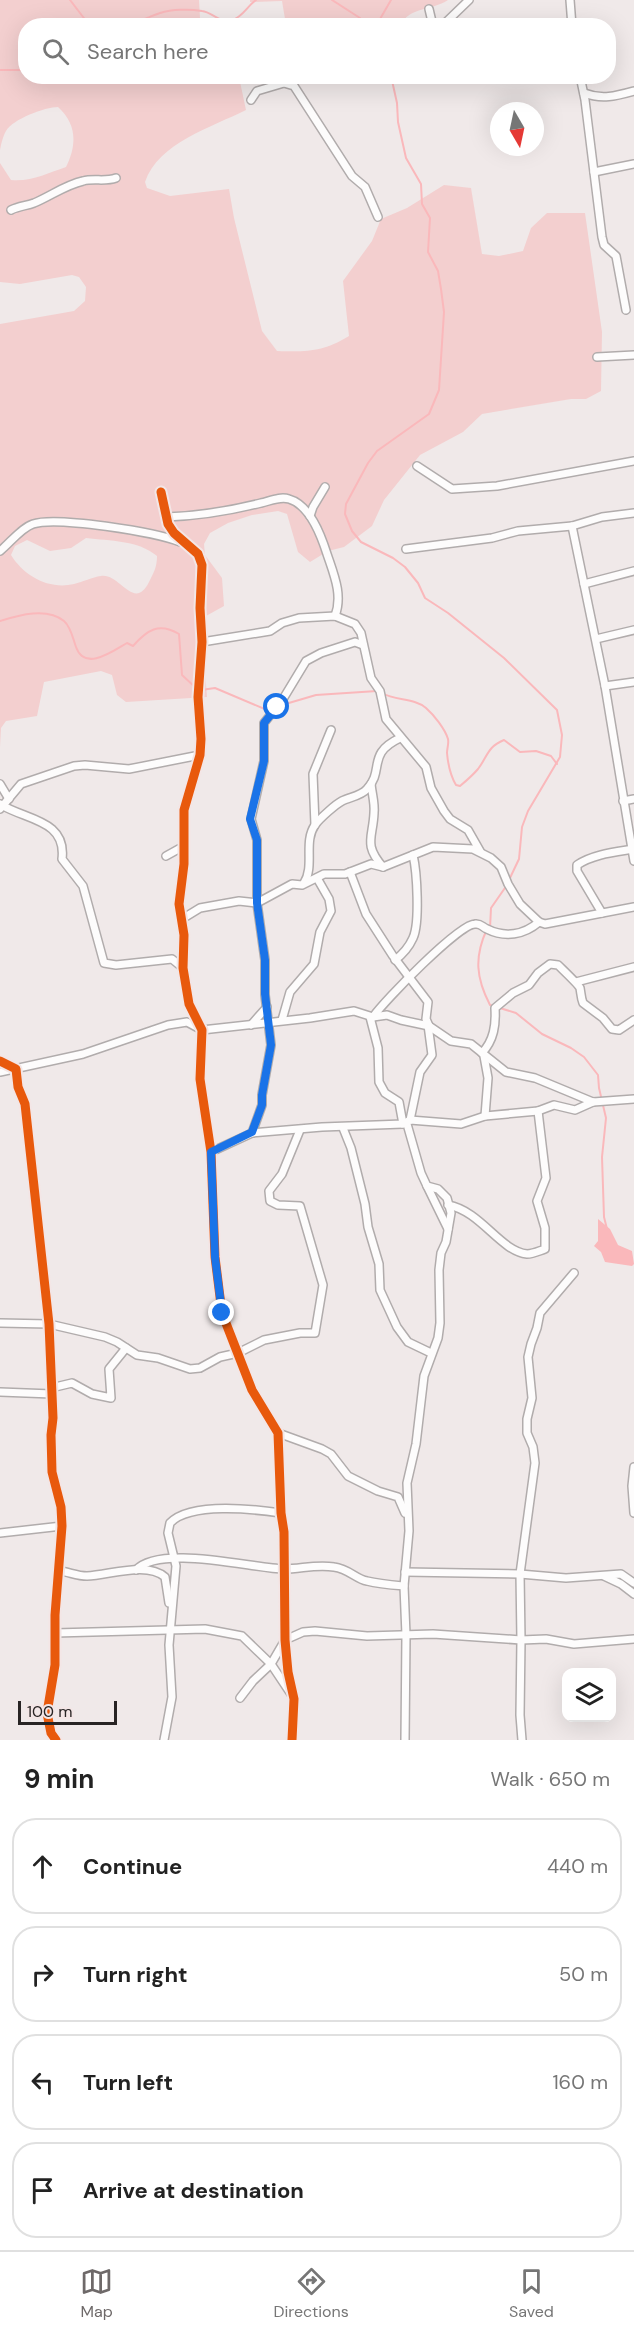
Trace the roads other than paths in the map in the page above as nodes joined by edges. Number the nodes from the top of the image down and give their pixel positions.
1 (469, 0) edge
2 (570, 0) edge
3 (429, 9) dead end
4 (432, 18) edge
5 (450, 18) edge
6 (571, 18) edge
7 (275, 84) edge
8 (291, 84) edge
9 (582, 84) edge
10 (634, 91) edge
11 (584, 93) junction
12 (250, 100) dead end
13 (634, 164) edge
14 (594, 172) junction
15 (116, 178) dead end
16 (11, 210) dead end
17 (378, 217) dead end
18 (626, 310) dead end
19 (634, 355) edge
20 (597, 357) dead end
21 (634, 461) edge
22 (417, 466) dead end
23 (325, 487) dead end
24 (161, 492) dead end
25 (634, 513) edge
26 (310, 516) junction
27 (166, 517) junction
28 (572, 526) junction
29 (186, 544) junction
30 (406, 549) dead end
31 (0, 551) edge
32 (634, 571) edge
33 (584, 584) junction
34 (335, 616) junction
35 (634, 630) edge
36 (596, 639) junction
37 (202, 642) junction
38 (363, 645) junction
39 (634, 682) edge
40 (605, 686) junction
41 (331, 730) dead end
42 (400, 738) junction
43 (200, 755) junction
44 (0, 784) edge
45 (371, 784) junction
46 (634, 798) edge
47 (9, 799) junction
48 (623, 801) junction
49 (1, 806) edge
50 (315, 825) junction
51 (184, 846) junction
52 (633, 849) edge
53 (413, 855) junction
54 (483, 855) junction
55 (166, 856) dead end
56 (634, 861) edge
57 (383, 867) junction
58 (350, 872) junction
59 (317, 878) junction
60 (302, 885) junction
61 (257, 903) junction
62 (634, 907) edge
63 (602, 913) junction
64 (182, 919) junction
65 (539, 922) junction
66 (395, 960) junction
67 (634, 966) edge
68 (183, 968) junction
69 (408, 978) junction
70 (576, 982) junction
71 (267, 1007) junction
72 (371, 1017) junction
73 (282, 1020) junction
74 (634, 1020) edge
75 (268, 1022) junction
76 (251, 1025) junction
77 (428, 1025) junction
78 (202, 1029) junction
79 (483, 1054) junction
80 (0, 1061) edge
81 (16, 1069) junction
82 (0, 1072) edge
83 (634, 1099) edge
84 (593, 1102) junction
85 (538, 1111) junction
86 (486, 1116) junction
87 (407, 1123) junction
88 (343, 1128) junction
89 (300, 1130) junction
90 (252, 1132) junction
91 (211, 1152) junction
92 (427, 1186) junction
93 (448, 1205) junction
94 (448, 1229) junction
95 (574, 1273) dead end
96 (0, 1323) edge
97 (49, 1324) junction
98 (126, 1348) junction
99 (238, 1353) junction
100 (431, 1353) junction
101 (52, 1391) junction
102 (0, 1392) edge
103 (278, 1433) junction
104 (634, 1467) edge
105 (281, 1513) junction
106 (634, 1513) edge
107 (407, 1521) junction
108 (62, 1526) junction
109 (0, 1533) edge
110 (175, 1559) junction
111 (284, 1569) junction
112 (60, 1570) junction
113 (136, 1570) junction
114 (405, 1572) junction
115 (520, 1574) junction
116 (604, 1576) junction
117 (634, 1583) edge
118 (404, 1586) junction
119 (634, 1595) edge
120 (171, 1611) junction
121 (170, 1631) junction
122 (55, 1633) junction
123 (406, 1635) junction
124 (634, 1639) edge
125 (285, 1640) junction
126 (522, 1640) junction
127 (271, 1664) junction
128 (240, 1698) dead end
129 (294, 1699) junction
130 (56, 1740) edge
131 (164, 1740) edge
132 (292, 1740) edge
133 (405, 1740) edge
134 (522, 1740) edge

1 - 5 street
2 - 6 street
3 - 4 street
7 - 12 street
8 - 17 street
9 - 11 street
10 - 11 street
11 - 14 street
13 - 14 street
14 - 18 street
15 - 16 street
19 - 20 street
21 - 22 street
23 - 26 street
24 - 27 street
25 - 28 street
26 - 27 street
26 - 34 street
27 - 29 street
28 - 30 street
28 - 33 street
29 - 31 street
29 - 37 street
32 - 33 street
33 - 36 street
34 - 37 street
34 - 38 street
35 - 36 street
36 - 40 street
37 - 43 street
38 - 42 street
38 - 61 street
39 - 40 street
40 - 48 street
41 - 50 street
42 - 45 street
42 - 54 street
43 - 47 street
43 - 51 street
44 - 47 street
45 - 50 street
45 - 57 street
46 - 48 street
47 - 49 street
48 - 52 street
49 - 68 street
50 - 60 street
51 - 55 street
51 - 64 street
52 - 56 street
52 - 63 street
53 - 54 street
53 - 57 street
53 - 66 street
54 - 65 street
57 - 58 street
58 - 59 street
58 - 66 street
59 - 60 street
59 - 73 street
60 - 61 street
61 - 64 street
61 - 71 street
62 - 63 street
63 - 65 street
64 - 68 street
65 - 69 street
66 - 69 street
67 - 70 street
68 - 78 street
69 - 72 street
69 - 77 street
70 - 74 street
70 - 79 street
71 - 75 street
71 - 76 street
72 - 73 street
72 - 77 street
72 - 87 street
73 - 75 street
75 - 76 street
75 - 90 street
76 - 78 street
77 - 79 street
77 - 87 street
78 - 81 street
78 - 91 street
79 - 84 street
79 - 86 street
80 - 81 street
81 - 82 street
81 - 97 street
83 - 84 street
84 - 85 street
85 - 86 street
85 - 93 street
86 - 87 street
87 - 88 street
87 - 92 street
88 - 89 street
88 - 100 street
89 - 90 street
89 - 99 street
90 - 91 street
91 - 99 street
92 - 93 street
92 - 94 street
93 - 94 street
94 - 100 street
95 - 115 street
96 - 97 street
97 - 98 street
97 - 101 street
98 - 99 street
98 - 101 street
99 - 103 street
100 - 107 street
101 - 102 street
101 - 108 street
103 - 105 street
103 - 107 street
104 - 106 street
105 - 110 street
105 - 111 street
107 - 114 street
108 - 109 street
108 - 112 street
110 - 111 street
110 - 113 street
110 - 120 street
111 - 118 street
111 - 125 street
112 - 113 street
112 - 122 street
113 - 120 street
114 - 115 street
114 - 118 street
115 - 116 street
115 - 126 street
116 - 117 street
116 - 119 street
118 - 123 street
120 - 121 street
121 - 122 street
121 - 127 street
121 - 131 street
122 - 130 street
123 - 125 street
123 - 126 street
123 - 133 street
124 - 126 street
125 - 127 street
125 - 129 street
126 - 134 street
127 - 128 street
127 - 129 street
129 - 132 street

